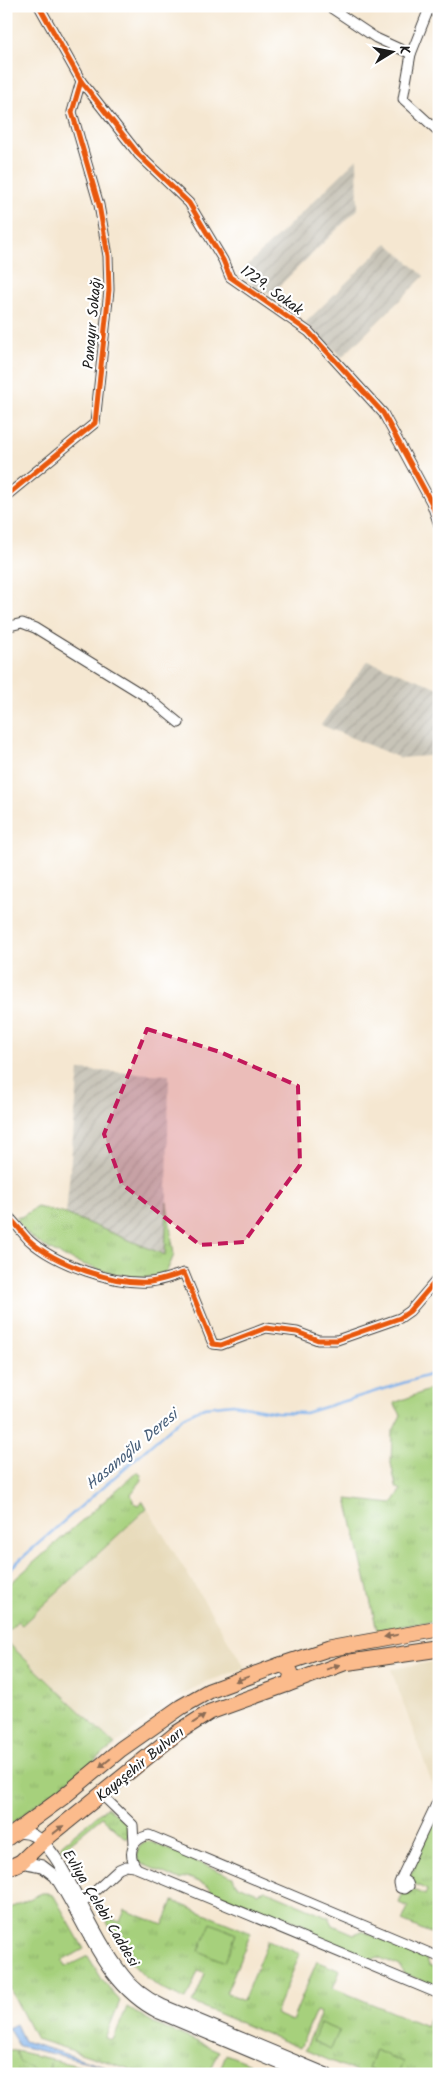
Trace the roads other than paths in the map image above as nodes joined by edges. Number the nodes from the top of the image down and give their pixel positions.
1 (39, 6) edge
2 (328, 6) edge
3 (430, 6) edge
4 (410, 54) junction
5 (82, 81) junction
6 (439, 132) edge
7 (6, 496) edge
8 (439, 524) edge
9 (6, 627) edge
10 (179, 722) dead end
11 (6, 1214) edge
12 (439, 1276) edge
13 (439, 1629) edge
14 (439, 1649) edge
15 (280, 1665) junction
16 (288, 1684) junction
17 (102, 1795) junction
18 (439, 1798) edge
19 (11, 1836) edge
20 (42, 1842) junction
21 (134, 1844) junction
22 (21, 1862) junction
23 (136, 1868) junction
24 (6, 1869) edge
25 (401, 1878) dead end
26 (81, 1904) junction
27 (439, 1957) edge
28 (439, 1994) edge
29 (299, 2068) edge
30 (327, 2074) edge

1 - 5 street
2 - 4 street
3 - 4 street
4 - 6 street
5 - 7 street, Panayır Sokağı
5 - 8 street, 1729. Sokak
9 - 10 street
11 - 12 street
13 -> 15 main road, Kayaşehir Bulvarı
16 -> 14 main road, Kayaşehir Bulvarı
15 - 16 main road
15 -> 19 main road, Kayaşehir Bulvarı
17 -> 16 main road, Kayaşehir Bulvarı
20 -> 17 main road, Kayaşehir Bulvarı
17 - 21 street
18 - 25 street
19 - 20 street, Evliya Çelebi Caddesi
20 - 22 main road, Kayaşehir Bulvarı
20 - 26 street, Evliya Çelebi Caddesi
21 - 23 street
21 - 27 street
22 - 24 main road, Kayaşehir Bulvarı
22 - 29 street, Evliya Çelebi Caddesi
23 - 26 street
23 - 28 street
26 - 29 street, Evliya Çelebi Caddesi
29 - 30 street, Evliya Çelebi Caddesi

